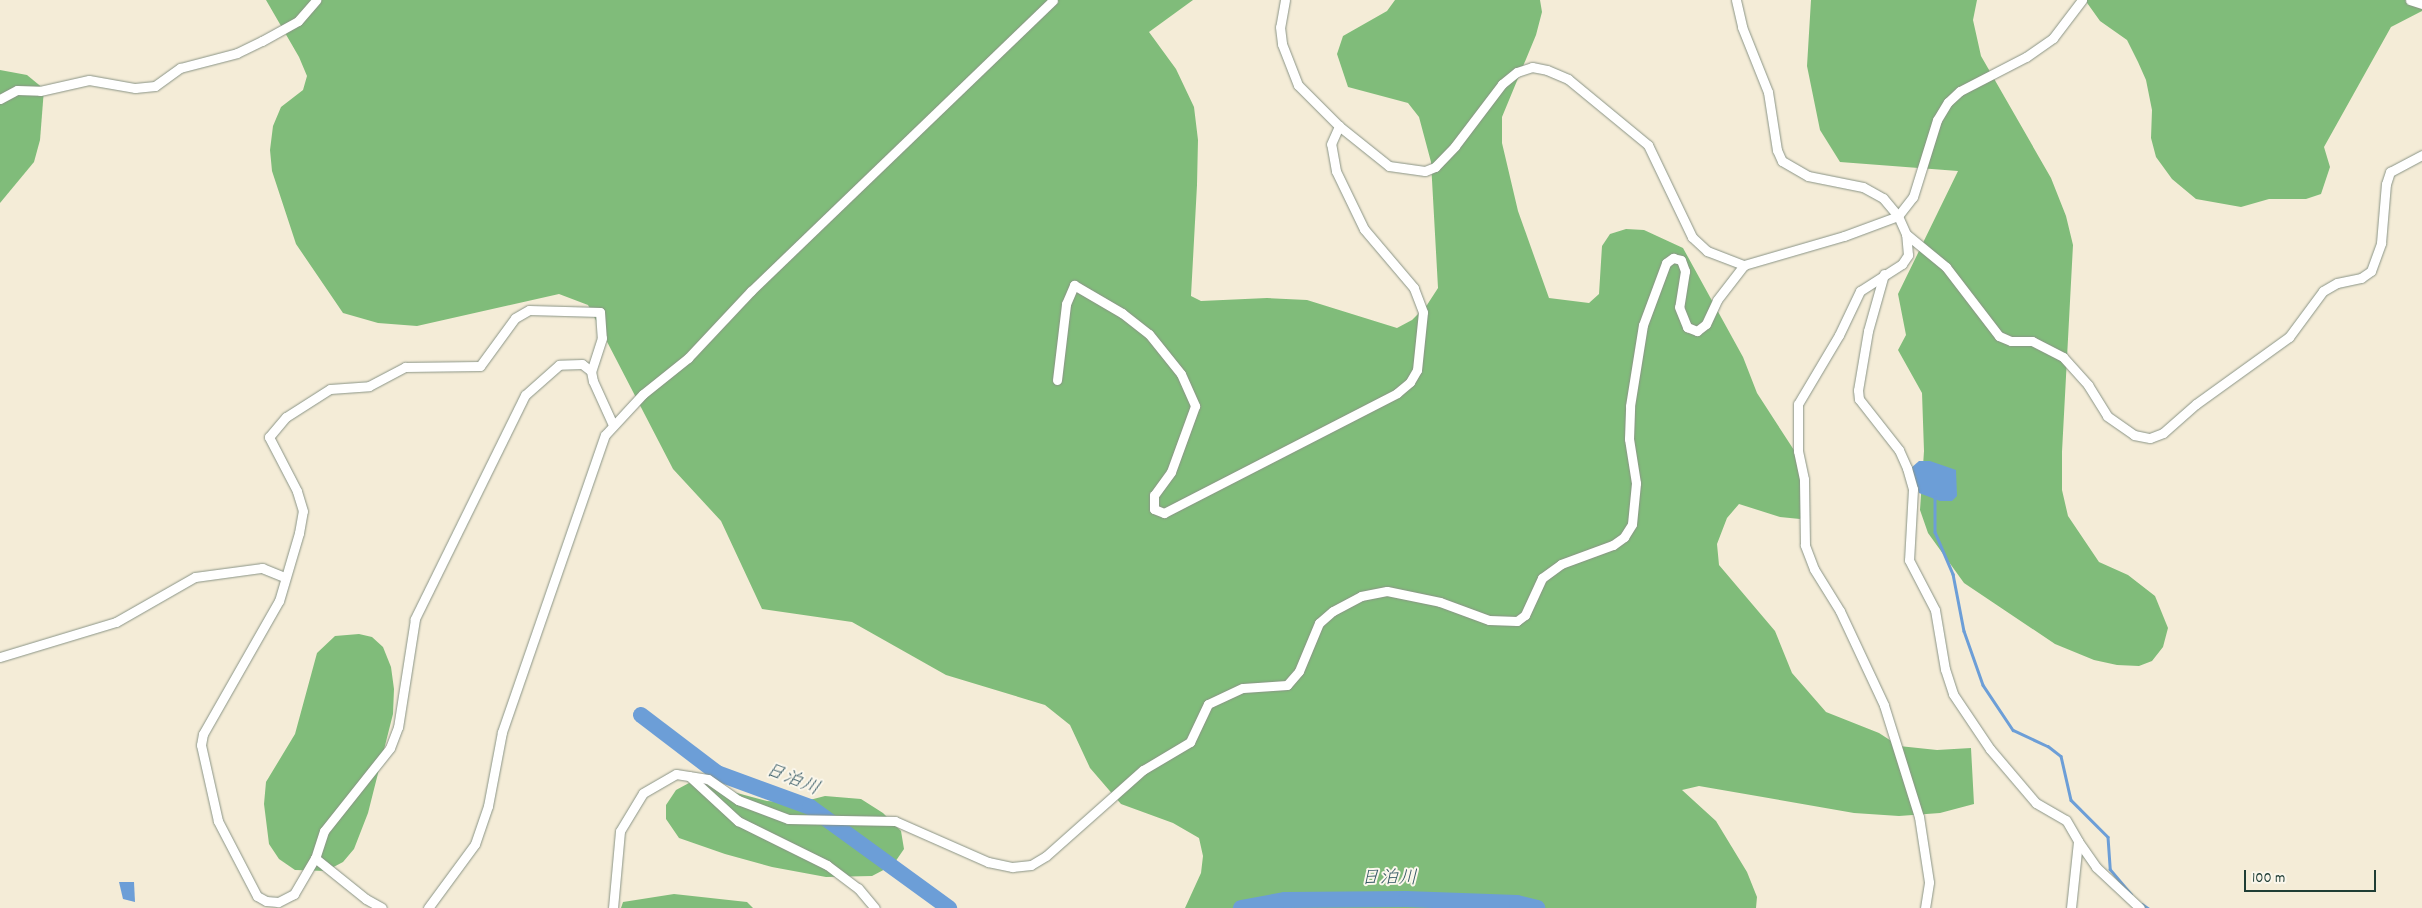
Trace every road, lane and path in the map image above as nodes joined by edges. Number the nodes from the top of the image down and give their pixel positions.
1 (316, 0) edge
2 (1053, 0) edge
3 (1285, 0) edge
4 (1736, 0) edge
5 (2082, 0) edge
6 (2410, 0) edge
7 (2422, 4) edge
8 (0, 99) edge
9 (1339, 126) junction
10 (2422, 155) edge
11 (1898, 216) junction
12 (1906, 234) junction
13 (1744, 265) junction
14 (1884, 274) junction
15 (592, 371) junction
16 (1057, 380) dead end
17 (613, 425) junction
18 (284, 577) junction
19 (0, 657) edge
20 (687, 774) junction
21 (2078, 841) junction
22 (315, 858) junction
23 (382, 908) edge
24 (428, 908) edge
25 (613, 908) edge
26 (875, 908) edge
27 (1925, 908) edge
28 (2071, 908) edge
29 (2140, 908) edge

1 - 8 street
2 - 17 street
3 - 9 street
4 - 11 street
5 - 11 street
6 - 7 street
9 - 13 street
9 - 16 street
10 - 12 street
11 - 12 street
11 - 13 street
12 - 14 street
13 - 20 street
14 - 21 street
14 - 27 street
15 - 17 street
15 - 18 street
15 - 22 street
17 - 24 street
18 - 19 street
18 - 22 street
20 - 25 street
20 - 26 street
21 - 28 street
21 - 29 street
22 - 23 street

